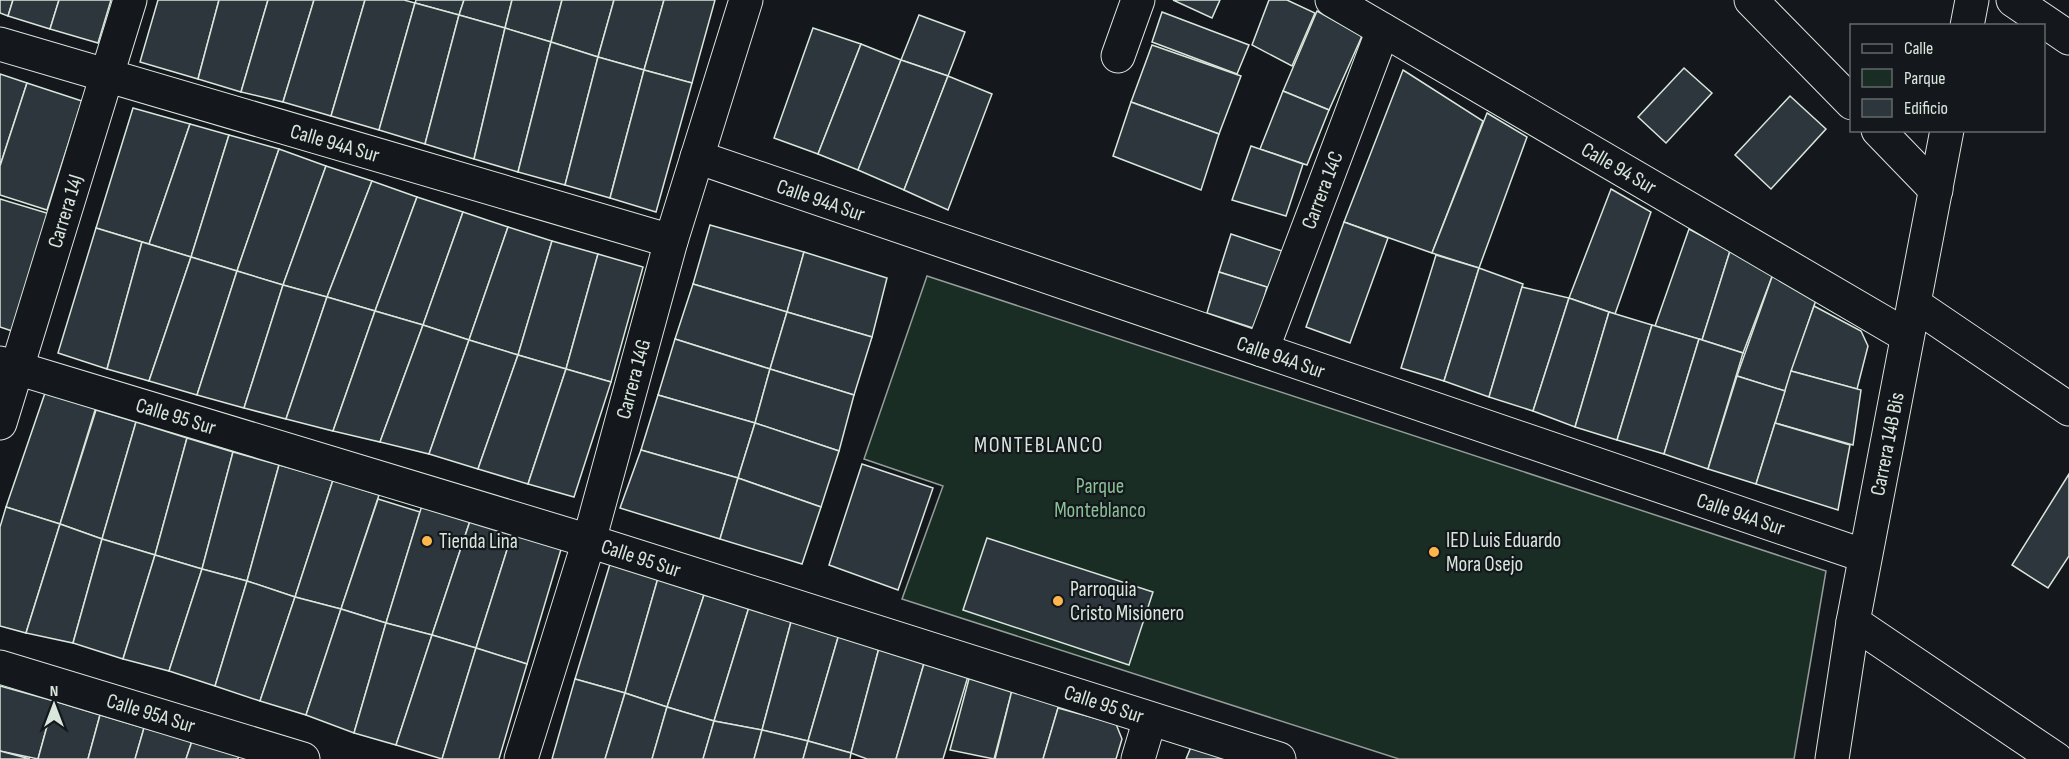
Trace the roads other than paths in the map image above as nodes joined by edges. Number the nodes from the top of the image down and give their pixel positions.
1 (130, 0) edge
2 (746, 0) edge
3 (1138, 0) edge
4 (1751, 0) edge
5 (1972, 0) edge
6 (2013, 0) edge
7 (1342, 2) edge
8 (1967, 24) edge
9 (1383, 30) junction
10 (2069, 38) edge
11 (0, 44) edge
12 (1118, 56) dead end
13 (107, 75) junction
14 (1850, 102) edge
15 (1880, 132) edge
16 (1947, 132) edge
17 (697, 157) junction
18 (1936, 190) junction
19 (671, 241) junction
20 (1914, 304) junction
21 (1907, 336) junction
22 (1262, 350) junction
23 (8, 365) edge
24 (2069, 409) edge
25 (0, 423) edge
26 (589, 541) junction
27 (1865, 556) junction
28 (1853, 622) junction
29 (0, 667) edge
30 (1150, 719) junction
31 (303, 759) edge
32 (521, 759) edge
33 (1138, 759) edge
34 (1279, 759) edge
35 (1832, 759) edge
36 (2056, 759) edge

1 - 13 street, Carrera 14J
2 - 17 street, Carrera 14G
3 - 12 street
4 - 14 street
5 - 8 street
6 - 10 street
7 - 9 street, Calle 94 Sur
9 - 21 street, Calle 94 Sur
9 - 22 street, Carrera 14C
11 - 13 street, Calle 94A Sur
13 - 19 street, Calle 94A Sur
13 - 23 street, Carrera 14J
15 - 18 street
16 - 18 street, Carrera 14B Bis
17 - 19 street, Carrera 14G
17 - 22 street, Calle 94A Sur
18 - 20 street, Carrera 14B Bis
19 - 26 street, Carrera 14G
20 - 21 street, Carrera 14B Bis
20 - 24 street
21 - 27 street, Carrera 14B Bis
22 - 27 street, Calle 94A Sur
23 - 25 street, Carrera 14J
23 - 26 street, Calle 95 Sur
26 - 30 street, Calle 95 Sur
26 - 32 street, Carrera 14G
27 - 28 street, Carrera 14B Bis
28 - 35 street, Carrera 14B Bis
28 - 36 street
29 - 31 street, Calle 95A Sur
30 - 33 street
30 - 34 street, Calle 95 Sur

